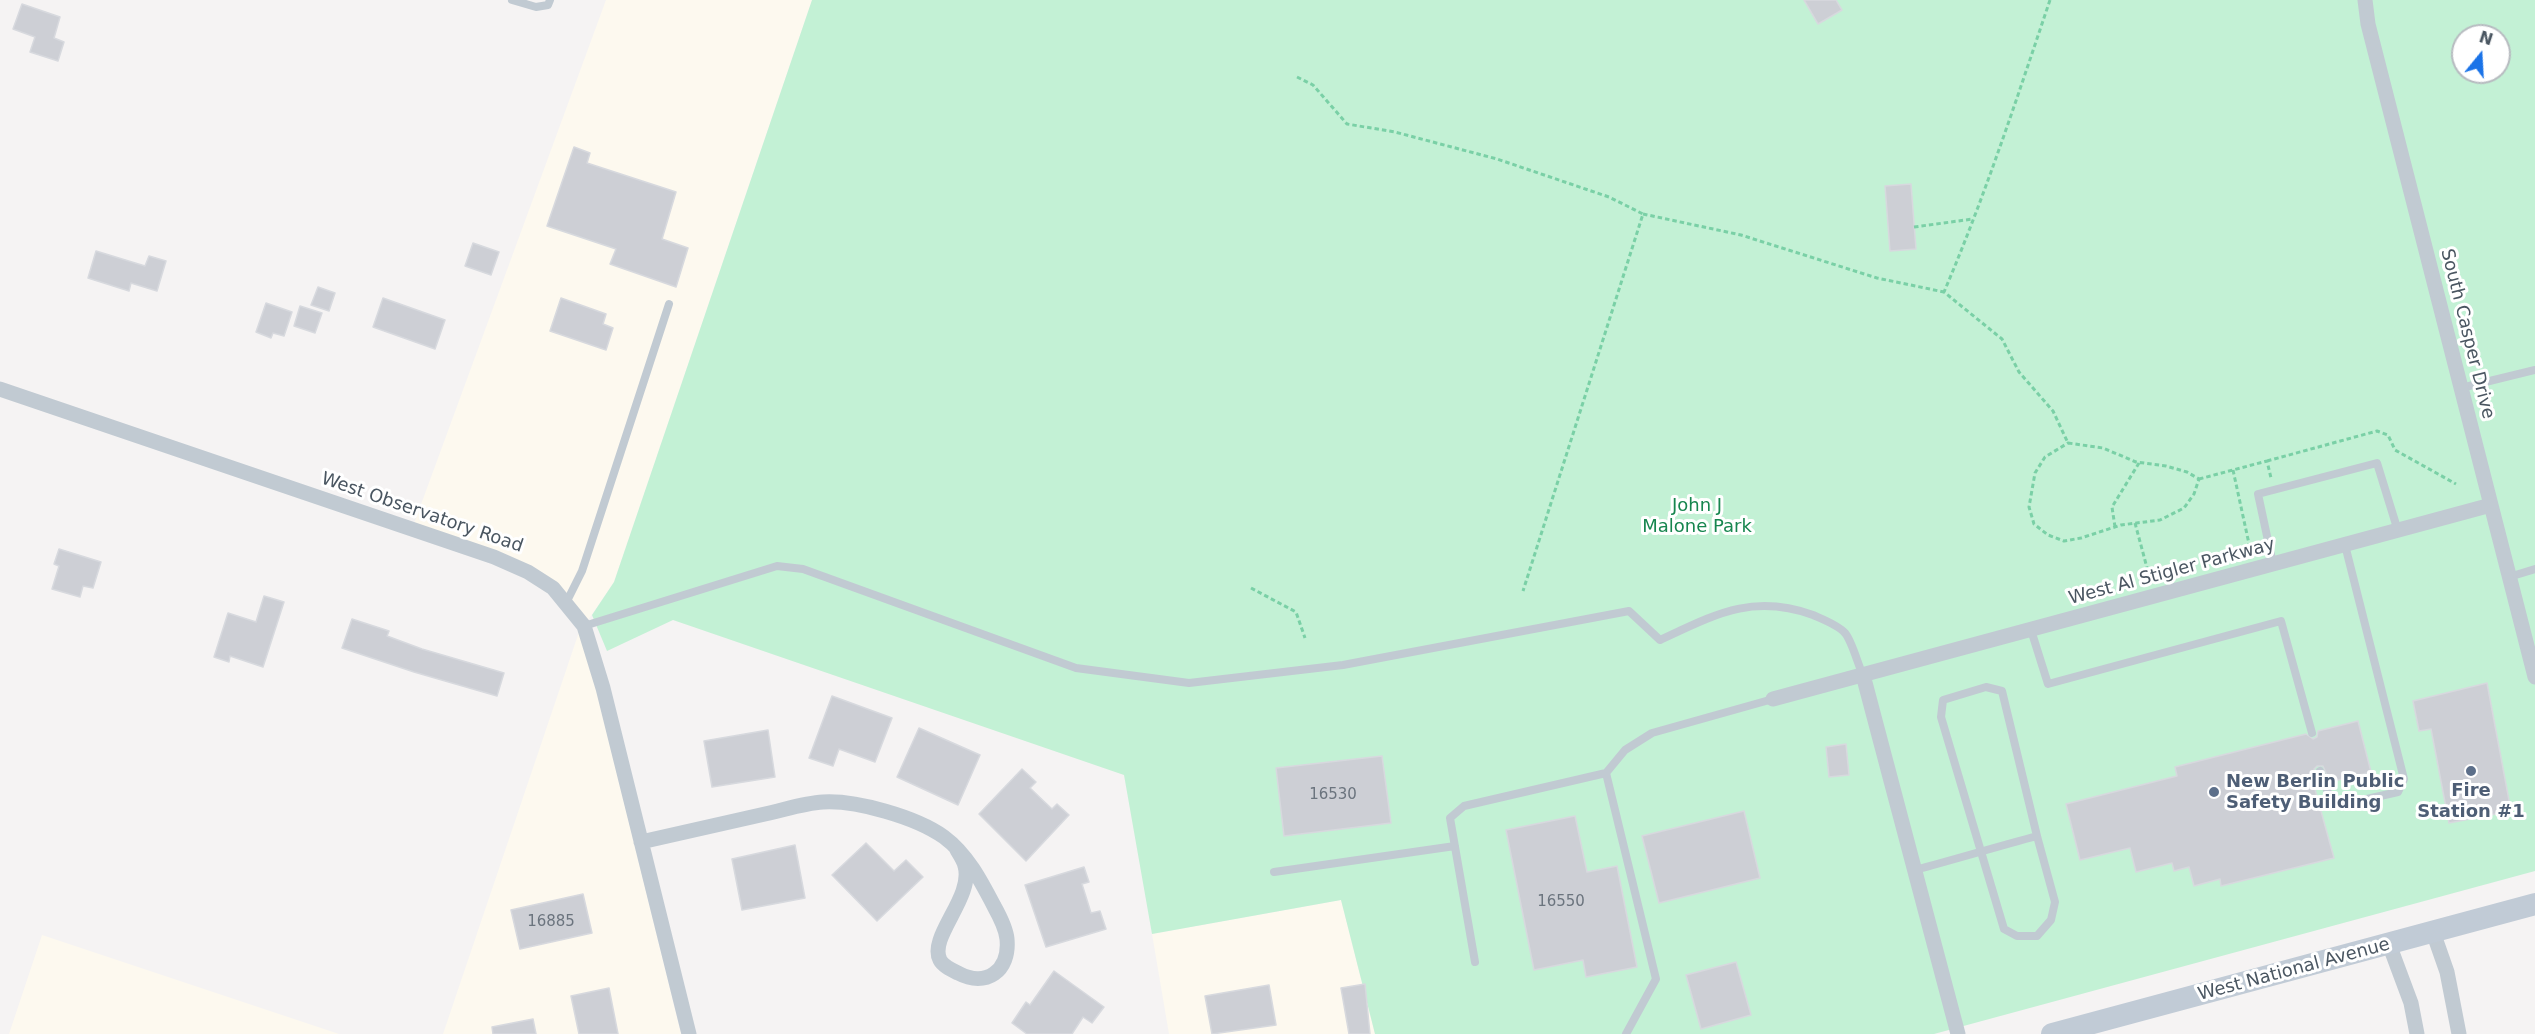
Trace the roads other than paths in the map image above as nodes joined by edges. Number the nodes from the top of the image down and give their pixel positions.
1 (512, 0) edge
2 (550, 0) edge
3 (2365, 0) edge
4 (669, 304) dead end
5 (2535, 370) edge
6 (2461, 388) junction
7 (0, 389) edge
8 (2491, 505) junction
9 (2398, 531) junction
10 (2345, 545) junction
11 (2273, 564) junction
12 (2535, 569) edge
13 (2510, 578) junction
14 (566, 603) junction
15 (584, 626) junction
16 (2031, 630) junction
17 (2533, 660) edge
18 (1863, 675) junction
19 (2535, 677) edge
20 (1773, 699) joint
21 (2313, 732) dead end
22 (2320, 771) dead end
23 (1606, 773) junction
24 (2037, 836) junction
25 (641, 842) junction
26 (1455, 846) junction
27 (957, 850) junction
28 (1981, 851) junction
29 (1915, 870) junction
30 (1274, 872) dead end
31 (2535, 904) edge
32 (2433, 932) junction
33 (2389, 945) junction
34 (1475, 962) dead end
35 (689, 1034) edge
36 (1626, 1034) edge
37 (1959, 1034) edge
38 (2052, 1034) edge
39 (2417, 1034) edge
40 (2459, 1034) edge

1 - 2 lane
3 - 6 street, South Casper Drive
4 - 14 lane
5 - 6 lane
6 - 8 street, South Casper Drive
7 - 14 street, West Observatory Road
8 - 9 street, West Al Stigler Parkway
8 - 13 street, South Casper Drive
9 - 10 street, West Al Stigler Parkway
9 - 11 lane
10 - 11 street, West Al Stigler Parkway
10 - 22 lane
11 - 16 street, West Al Stigler Parkway
12 - 13 lane
13 - 17 street, South Casper Drive
14 - 15 street, West Observatory Road
15 - 18 lane
15 - 25 street, West Observatory Road
16 - 18 street, West Al Stigler Parkway
16 - 21 lane
17 - 19 street, South Casper Drive
18 - 20 street, West Al Stigler Parkway
18 - 29 street
20 - 23 lane
23 - 26 lane
23 - 36 lane
24 - 28 lane
24 - 28 lane
24 - 28 lane
25 - 27 street
25 - 35 street, West Observatory Road
26 - 30 lane
26 - 34 lane
27 - 27 street
28 - 29 lane
29 - 37 street
31 - 32 main road, West National Avenue
32 - 33 main road, West National Avenue
32 - 40 street
33 - 38 main road, West National Avenue
33 - 39 street

